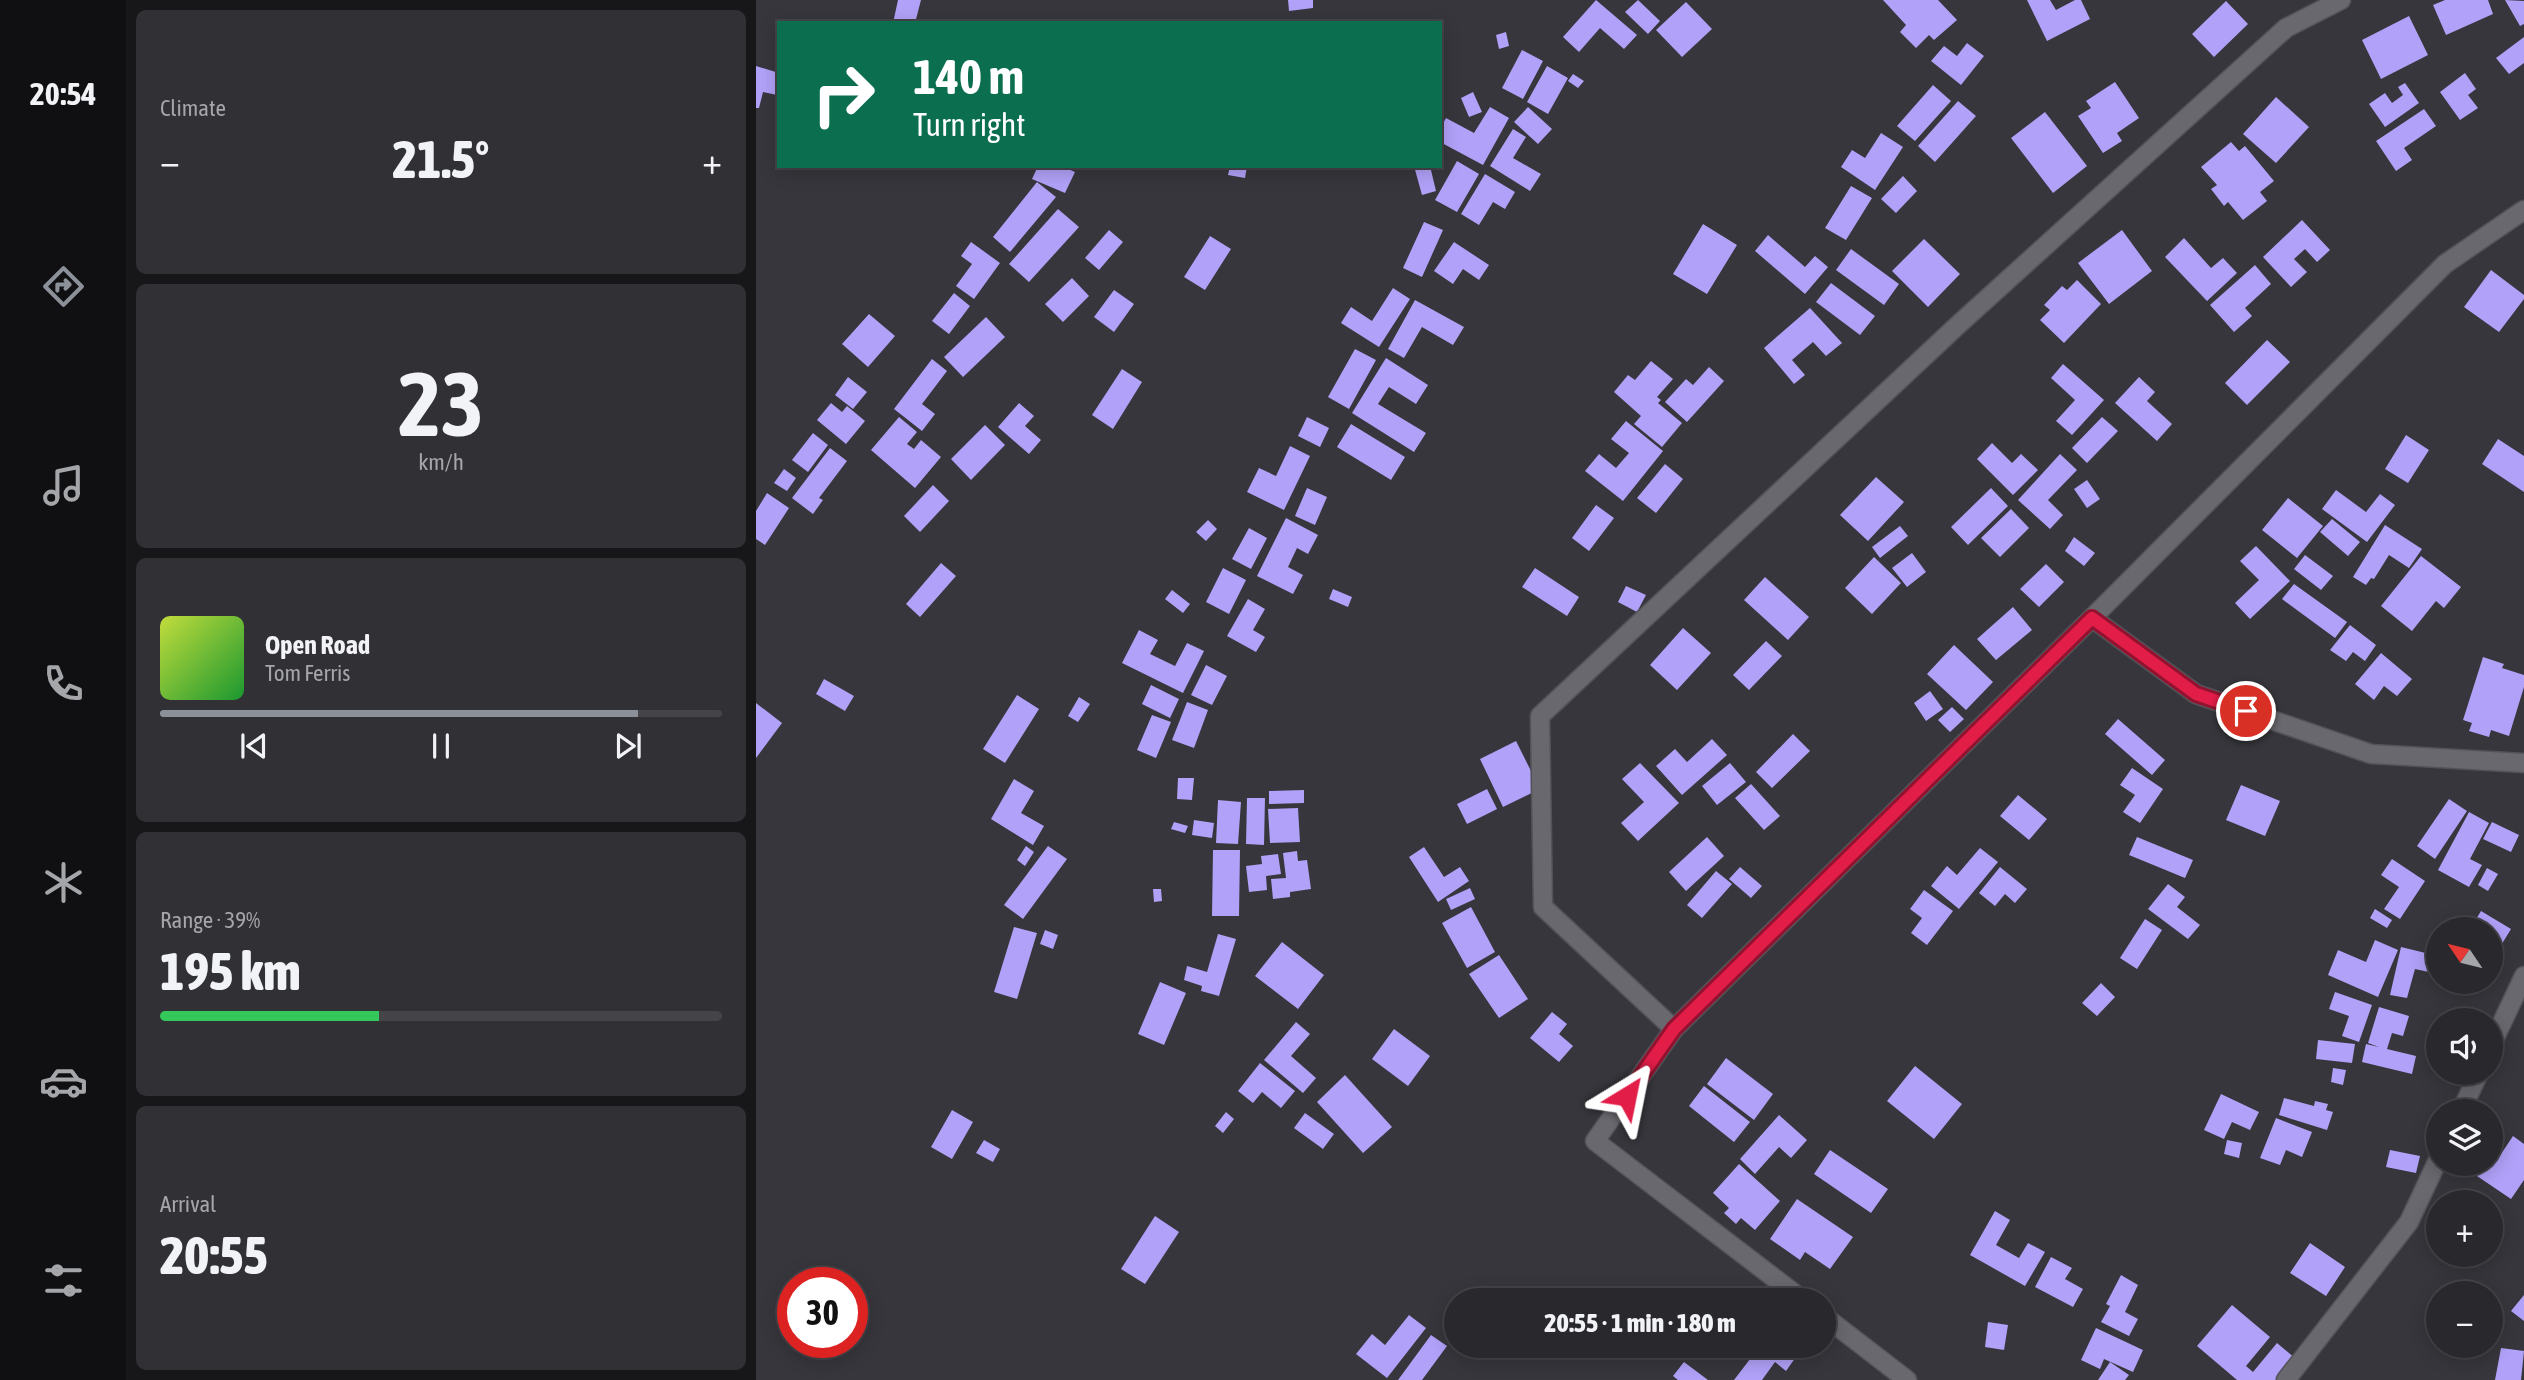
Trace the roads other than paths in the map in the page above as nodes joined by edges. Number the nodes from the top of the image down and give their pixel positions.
1 (2341, 0) edge
2 (2524, 210) edge
3 (2092, 618) junction
4 (2524, 763) edge
5 (2524, 976) edge
6 (2503, 1020) edge
7 (1674, 1029) junction
8 (2431, 1176) edge
9 (1787, 1288) edge
10 (1836, 1325) edge
11 (1907, 1380) edge
12 (2286, 1380) edge

1 - 7 street
2 - 3 street
3 - 4 street
3 - 7 street
5 - 6 street
7 - 9 street
8 - 12 street
10 - 11 street

